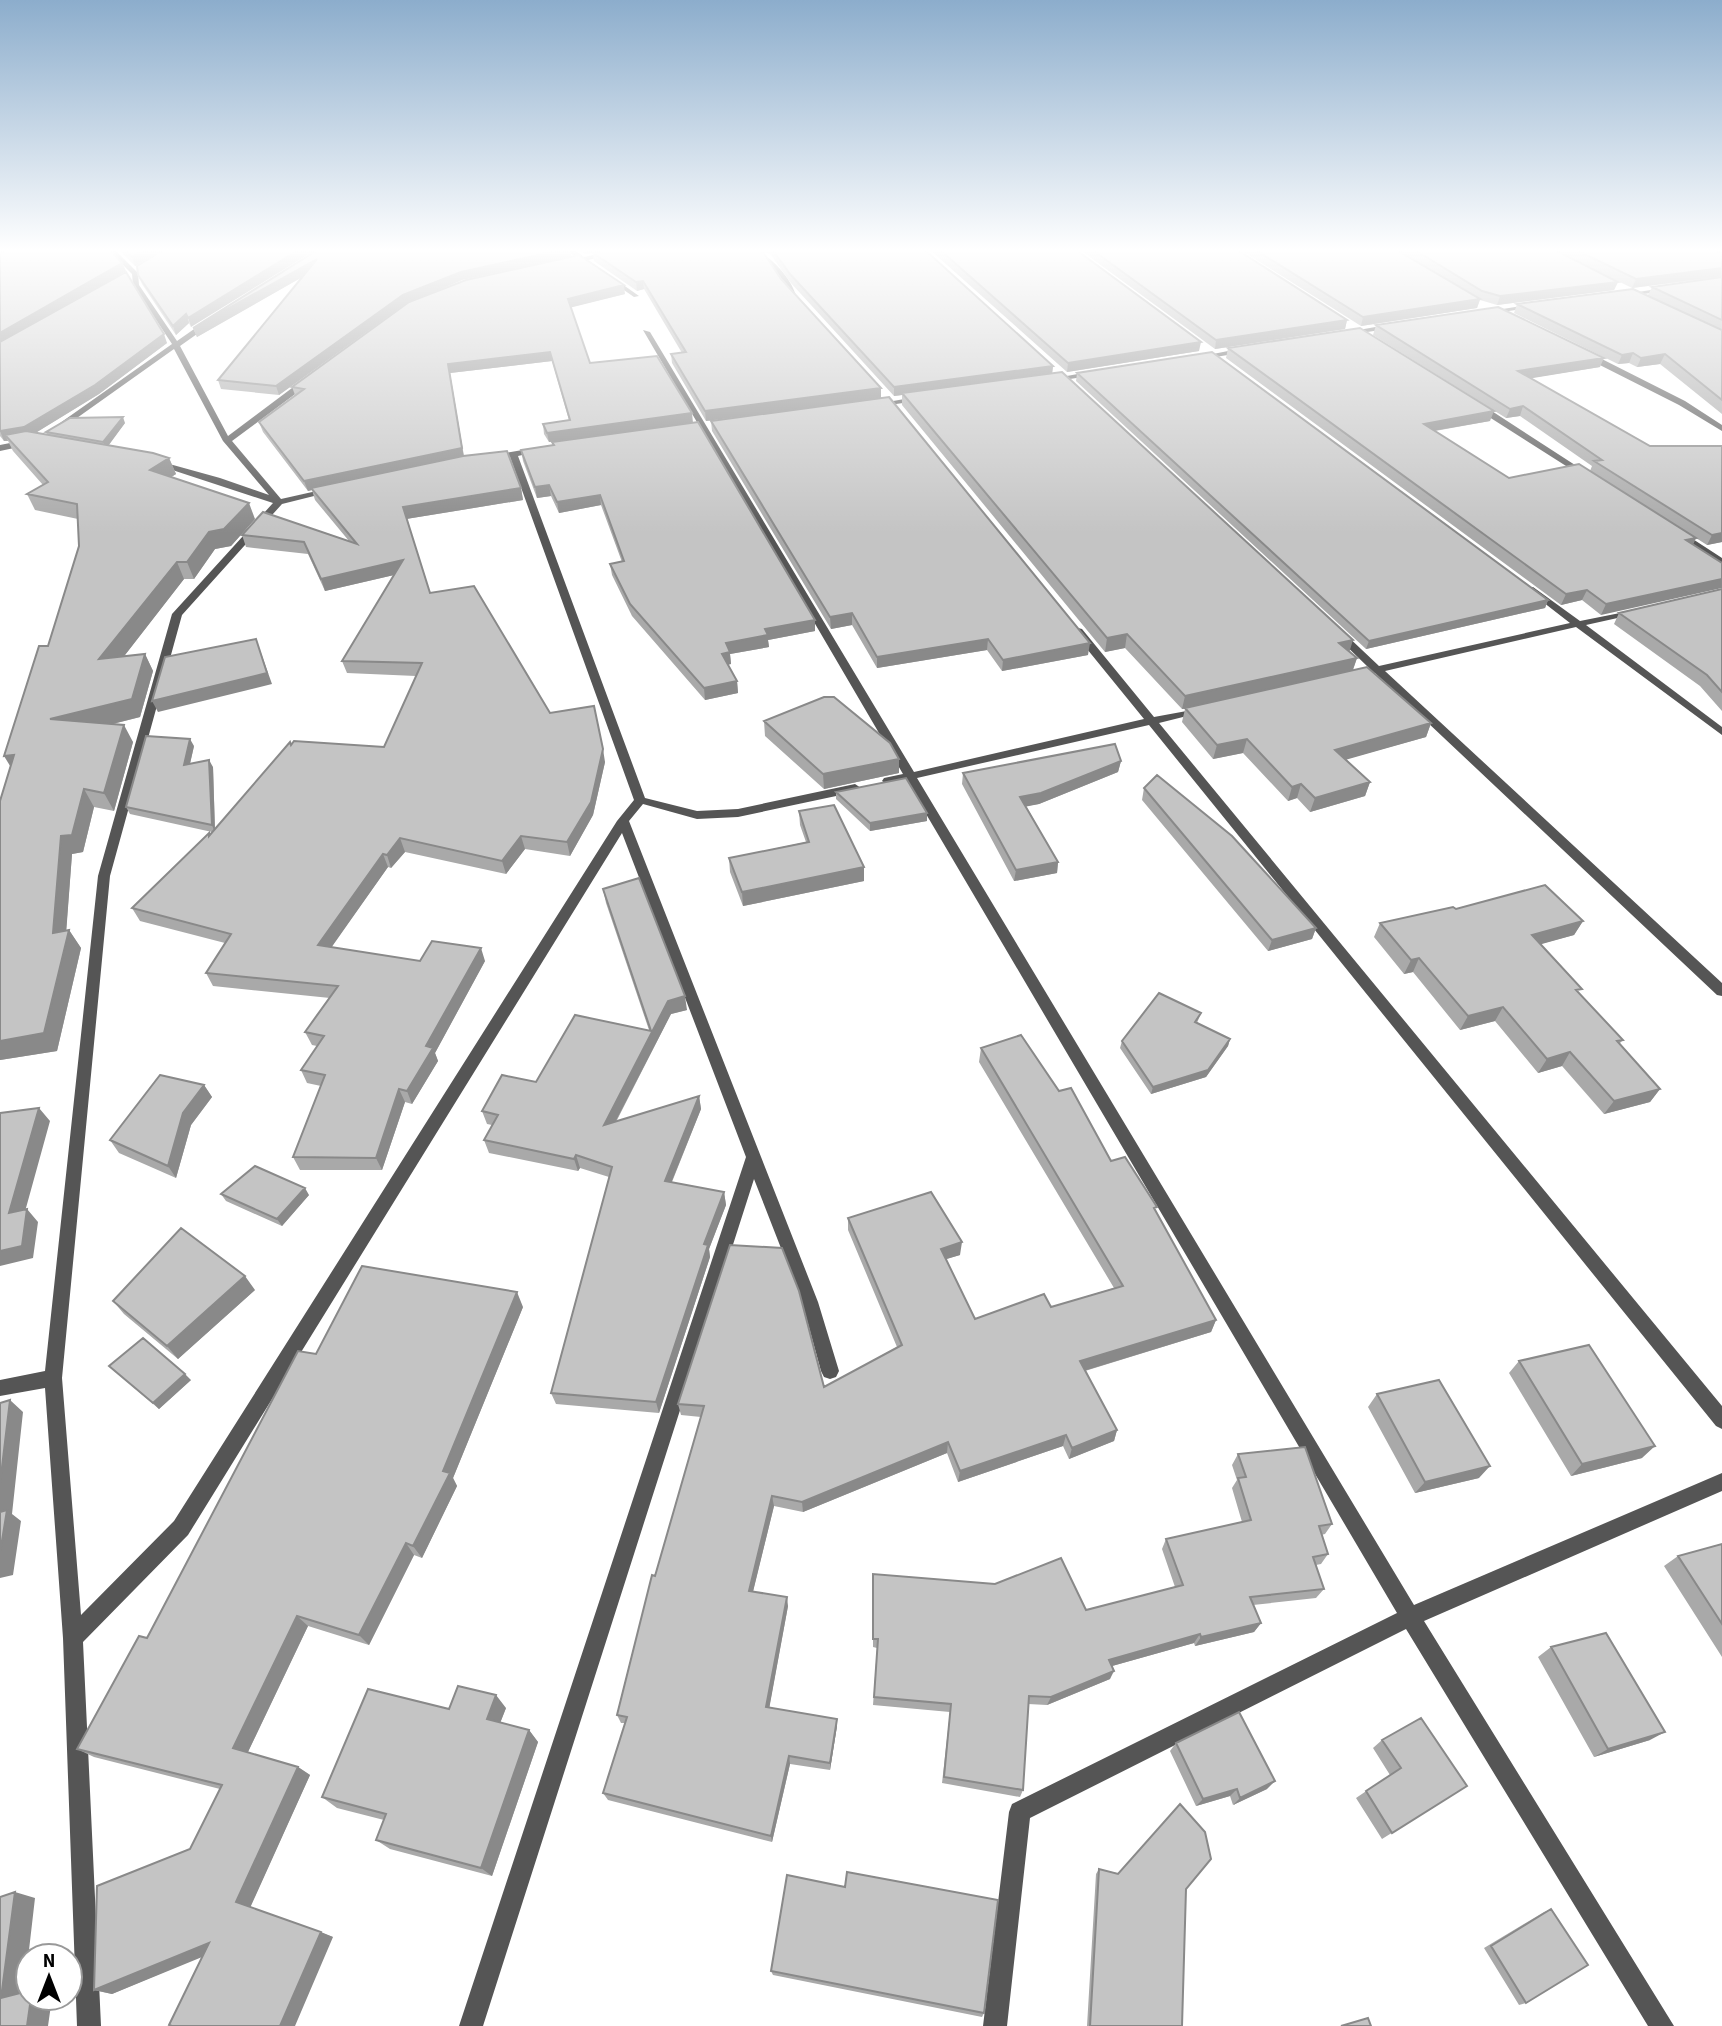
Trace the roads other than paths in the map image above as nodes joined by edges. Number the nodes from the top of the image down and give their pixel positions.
1 (175, 344) joint
2 (653, 344) edge
3 (1204, 347) edge
4 (1255, 348) edge
5 (1574, 348) edge
6 (1215, 355) junction
7 (1188, 359) edge
8 (1226, 363) edge
9 (1054, 368) edge
10 (1105, 371) edge
11 (312, 378) edge
12 (1064, 378) junction
13 (1037, 381) edge
14 (1074, 387) edge
15 (931, 397) edge
16 (1466, 398) edge
17 (865, 406) edge
18 (1722, 429) edge
19 (33, 441) junction
20 (226, 441) junction
21 (46, 444) edge
22 (0, 448) edge
23 (554, 448) edge
24 (513, 453) junction
25 (474, 461) edge
26 (149, 462) edge
27 (1594, 480) edge
28 (344, 488) edge
29 (279, 502) junction
30 (1675, 532) edge
31 (1722, 562) edge
32 (1523, 583) edge
33 (1657, 607) edge
34 (1065, 615) edge
35 (1326, 622) edge
36 (1578, 623) junction
37 (1377, 669) junction
38 (1337, 678) edge
39 (1218, 706) edge
40 (1152, 721) junction
41 (1722, 732) edge
42 (912, 777) junction
43 (640, 800) junction
44 (623, 821) junction
45 (1722, 991) edge
46 (754, 1156) junction
47 (830, 1371) dead end
48 (53, 1378) junction
49 (0, 1388) edge
50 (1722, 1420) edge
51 (1722, 1482) edge
52 (1410, 1617) junction
53 (73, 1638) junction
54 (89, 2026) edge
55 (471, 2026) edge
56 (995, 2026) edge
57 (1662, 2026) edge

1 - 19 street
1 - 20 street
2 - 42 street
3 - 6 street
4 - 6 street
5 - 18 street
6 - 7 street
6 - 8 street
9 - 12 street
10 - 12 street
11 - 20 street
12 - 13 street
12 - 14 street
15 - 17 street
16 - 27 street
19 - 21 street
19 - 22 street
20 - 29 street
23 - 24 street
24 - 25 street
24 - 43 street
26 - 29 street
28 - 29 street
29 - 48 street
30 - 31 street
32 - 36 street
33 - 36 street
34 - 40 street
35 - 37 street
36 - 37 street
36 - 41 street
37 - 38 street
37 - 45 street
39 - 40 street
40 - 42 street
40 - 50 street
42 - 43 street
42 - 52 street
43 - 44 street
44 - 46 street
44 - 53 street
46 - 47 street
46 - 55 street
48 - 49 street
48 - 53 street
51 - 52 street
52 - 56 street
52 - 57 street
53 - 54 street

